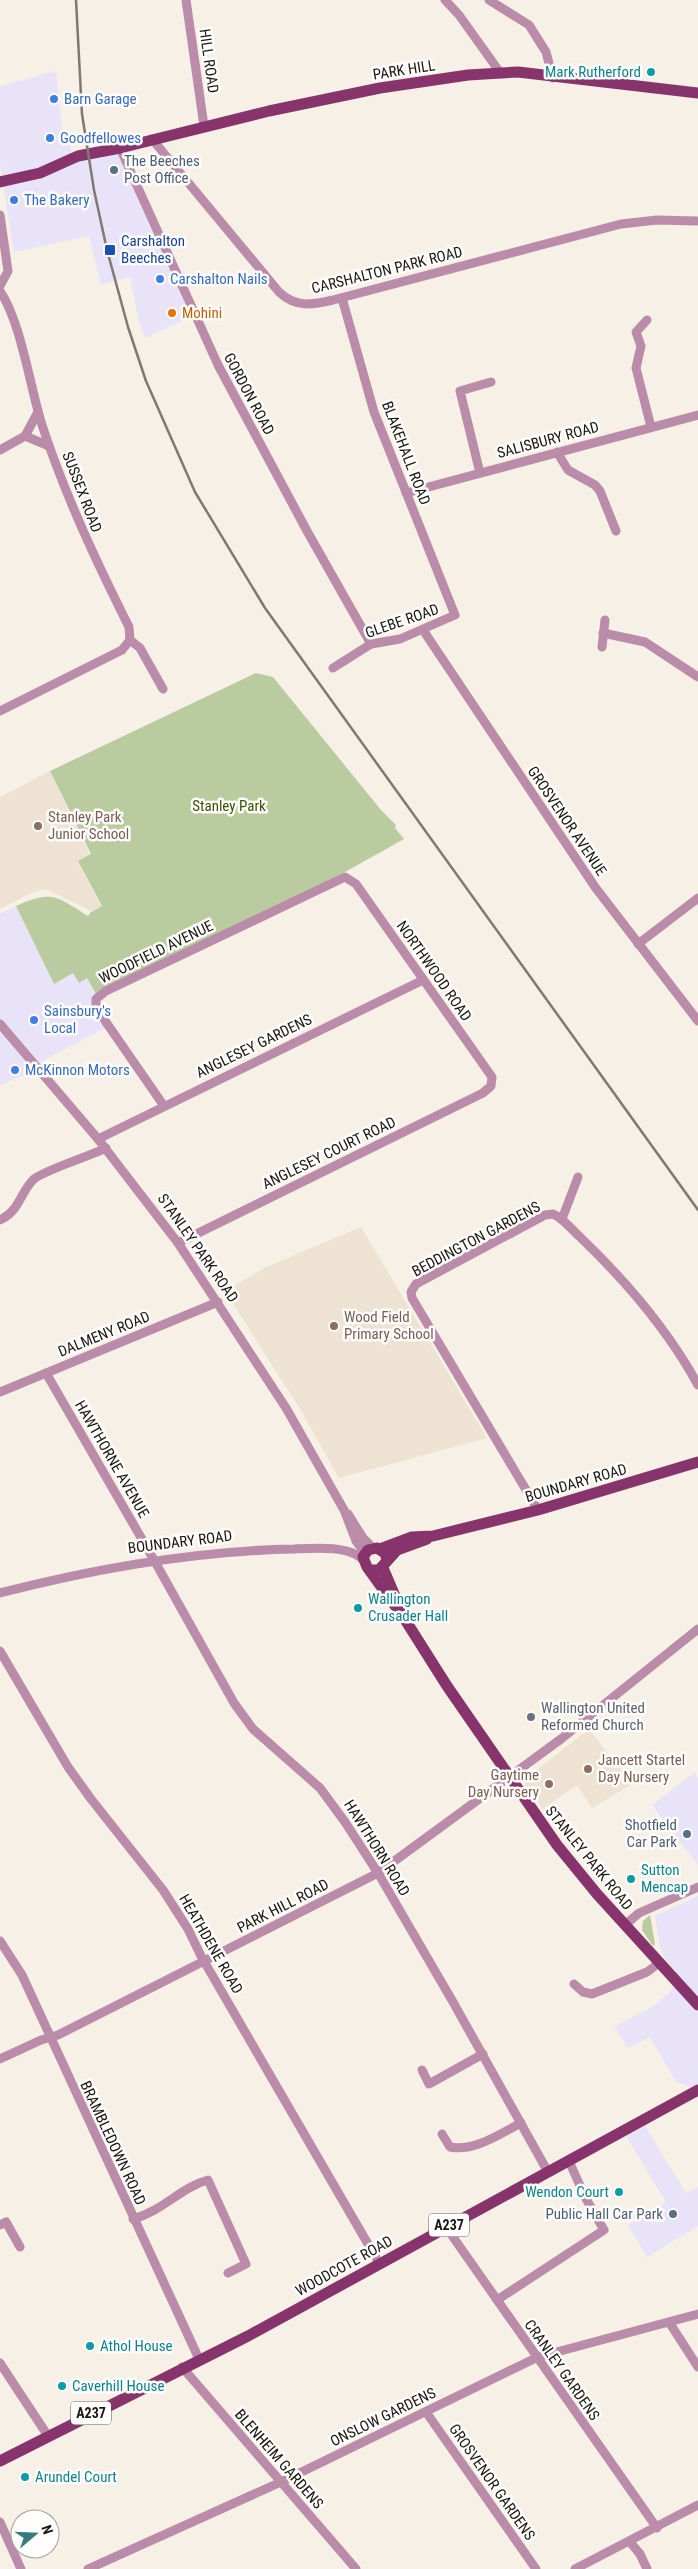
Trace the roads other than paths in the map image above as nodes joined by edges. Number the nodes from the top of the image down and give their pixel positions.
1 (186, 0) edge
2 (444, 0) edge
3 (489, 0) edge
4 (499, 71) junction
5 (552, 78) junction
6 (698, 94) edge
7 (204, 126) junction
8 (152, 139) junction
9 (120, 148) junction
10 (0, 182) edge
11 (0, 214) edge
12 (698, 222) edge
13 (0, 286) edge
14 (0, 291) edge
15 (342, 298) junction
16 (646, 320) dead end
17 (491, 382) dead end
18 (38, 412) junction
19 (698, 414) edge
20 (651, 427) junction
21 (25, 436) junction
22 (49, 446) junction
23 (0, 450) edge
24 (557, 452) junction
25 (480, 473) junction
26 (406, 493) junction
27 (616, 531) dead end
28 (455, 615) joint
29 (605, 620) dead end
30 (423, 630) junction
31 (604, 633) junction
32 (130, 640) junction
33 (371, 644) junction
34 (602, 647) dead end
35 (333, 668) dead end
36 (698, 677) edge
37 (163, 690) dead end
38 (0, 711) edge
39 (346, 877) joint
40 (698, 898) edge
41 (638, 944) junction
42 (423, 980) junction
43 (698, 1021) edge
44 (0, 1024) edge
45 (490, 1086) joint
46 (164, 1106) junction
47 (98, 1139) junction
48 (106, 1148) junction
49 (578, 1177) dead end
50 (0, 1220) edge
51 (562, 1220) junction
52 (178, 1243) junction
53 (218, 1302) junction
54 (46, 1373) junction
55 (698, 1385) edge
56 (0, 1392) edge
57 (698, 1462) edge
58 (538, 1510) junction
59 (433, 1536) junction
60 (370, 1556) junction
61 (154, 1560) junction
62 (385, 1564) junction
63 (0, 1592) edge
64 (404, 1618) junction
65 (698, 1629) edge
66 (0, 1650) edge
67 (510, 1778) junction
68 (378, 1873) junction
69 (698, 1887) edge
70 (625, 1926) junction
71 (0, 1941) edge
72 (205, 1961) junction
73 (659, 1963) junction
74 (574, 1984) dead end
75 (698, 2005) edge
76 (50, 2037) junction
77 (483, 2054) junction
78 (0, 2059) edge
79 (422, 2070) dead end
80 (698, 2090) edge
81 (521, 2123) junction
82 (442, 2134) dead end
83 (569, 2161) junction
84 (548, 2172) junction
85 (134, 2219) junction
86 (0, 2225) edge
87 (446, 2227) junction
88 (20, 2247) dead end
89 (379, 2263) junction
90 (228, 2273) dead end
91 (497, 2300) junction
92 (698, 2314) edge
93 (669, 2322) junction
94 (538, 2357) junction
95 (199, 2359) junction
96 (1, 2367) edge
97 (698, 2367) edge
98 (182, 2368) junction
99 (426, 2412) junction
100 (48, 2436) junction
101 (0, 2461) edge
102 (281, 2482) junction
103 (698, 2505) edge
104 (0, 2522) edge
105 (657, 2528) junction
106 (630, 2542) junction
107 (21, 2569) edge
108 (88, 2569) edge
109 (356, 2569) edge
110 (536, 2569) edge
111 (575, 2569) edge
112 (647, 2569) edge

1 - 7 street, HILL ROAD
2 - 4 street
3 - 5 street
4 - 5 main road, PARK HILL
4 - 7 main road, PARK HILL
5 - 6 main road, PARK HILL
7 - 8 main road, PARK HILL
8 - 9 main road, PARK HILL
8 - 15 street, CARSHALTON PARK ROAD
9 - 10 main road, PARK HILL
9 - 33 street, GORDON ROAD
11 - 13 street
12 - 15 street, CARSHALTON PARK ROAD
14 - 18 street, SUSSEX ROAD
15 - 26 street, BLAKEHALL ROAD
16 - 20 street
17 - 25 street
18 - 21 street
18 - 22 street, SUSSEX ROAD
19 - 20 street, SALISBURY ROAD
20 - 24 street, SALISBURY ROAD
21 - 22 street
21 - 23 street
22 - 32 street, SUSSEX ROAD
24 - 25 street, SALISBURY ROAD
24 - 27 street
25 - 26 street, SALISBURY ROAD
26 - 28 street, BLAKEHALL ROAD
28 - 30 street, GLEBE ROAD
29 - 31 street
30 - 33 street, GLEBE ROAD
30 - 41 street, GROSVENOR AVENUE
31 - 34 street
31 - 36 street
32 - 37 street, SUSSEX ROAD
32 - 38 street
33 - 35 street, GLEBE ROAD
39 - 42 street, NORTHWOOD ROAD
39 - 46 street, WOODFIELD AVENUE
40 - 41 street
41 - 43 street, GROSVENOR AVENUE
42 - 45 street, NORTHWOOD ROAD
42 - 46 street, ANGLESEY GARDENS
44 - 47 street, STANLEY PARK ROAD
45 - 52 street, ANGLESEY COURT ROAD
46 - 47 street, ANGLESEY GARDENS
47 - 48 street, STANLEY PARK ROAD
48 - 50 street
48 - 52 street, STANLEY PARK ROAD
49 - 51 street
51 - 55 street, BEDDINGTON GARDENS
51 - 58 street, BEDDINGTON GARDENS
52 - 53 street, STANLEY PARK ROAD
53 - 54 street, DALMENY ROAD
53 - 60 street, STANLEY PARK ROAD
54 - 56 street, DALMENY ROAD
54 - 61 street, HAWTHORNE AVENUE
57 - 58 main road, BOUNDARY ROAD
58 - 59 main road, BOUNDARY ROAD
59 - 60 main road, BOUNDARY ROAD
59 - 62 main road, BOUNDARY ROAD
60 - 61 street, BOUNDARY ROAD
60 - 62 main road, STANLEY PARK ROAD
60 - 62 main road
60 - 64 main road, STANLEY PARK ROAD
61 - 63 street, BOUNDARY ROAD
61 - 68 street, HAWTHORN ROAD
62 - 64 main road, STANLEY PARK ROAD
64 - 67 main road, STANLEY PARK ROAD
65 - 67 street, PARK HILL ROAD
66 - 72 street, HEATHDENE ROAD
67 - 68 street, PARK HILL ROAD
67 - 70 main road, STANLEY PARK ROAD
68 - 72 street, PARK HILL ROAD
68 - 77 street, HAWTHORN ROAD
69 - 70 street
70 - 73 main road, STANLEY PARK ROAD
71 - 76 street, BRAMBLEDOWN ROAD
72 - 76 street, PARK HILL ROAD
72 - 89 street, HEATHDENE ROAD
73 - 74 street
73 - 75 main road, STANLEY PARK ROAD
76 - 78 street, PARK HILL ROAD
76 - 85 street, BRAMBLEDOWN ROAD
77 - 79 street
77 - 81 street, HAWTHORN ROAD
80 - 83 main road, WOODCOTE ROAD / A237
81 - 82 street
81 - 84 street, HAWTHORN ROAD
83 - 84 main road, WOODCOTE ROAD / A237
83 - 91 street
84 - 87 main road, WOODCOTE ROAD / A237
85 - 90 street
85 - 95 street, BRAMBLEDOWN ROAD
86 - 88 street
87 - 89 main road, WOODCOTE ROAD / A237
87 - 91 street, CRANLEY GARDENS
89 - 95 main road, WOODCOTE ROAD / A237
91 - 94 street, CRANLEY GARDENS
92 - 93 street, ONSLOW GARDENS
93 - 94 street, ONSLOW GARDENS
93 - 97 street
94 - 99 street, ONSLOW GARDENS
94 - 105 street, CRANLEY GARDENS
95 - 98 main road, WOODCOTE ROAD / A237
96 - 100 street
98 - 100 main road, WOODCOTE ROAD / A237
98 - 102 street, BLENHEIM GARDENS
99 - 102 street, ONSLOW GARDENS
99 - 110 street, GROSVENOR GARDENS
100 - 101 main road, WOODCOTE ROAD / A237
102 - 108 street, ONSLOW GARDENS
102 - 109 street, BLENHEIM GARDENS
103 - 105 street
104 - 107 street
105 - 106 street
106 - 111 street
106 - 112 street

